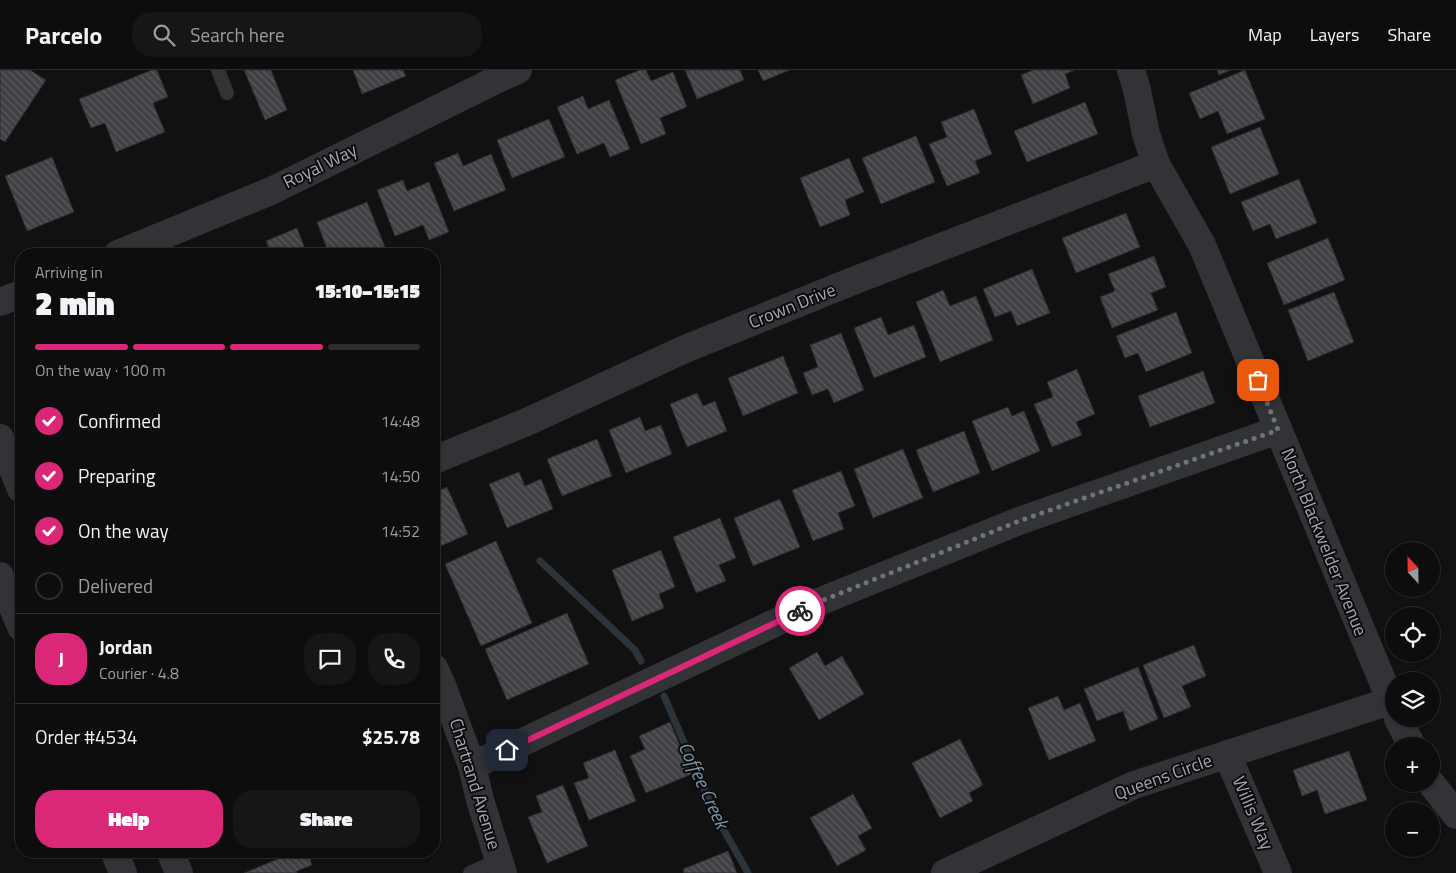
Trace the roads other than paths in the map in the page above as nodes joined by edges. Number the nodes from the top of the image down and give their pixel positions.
1 (218, 70) edge
2 (1131, 70) edge
3 (506, 72) edge
4 (227, 93) dead end
5 (1156, 164) junction
6 (133, 248) edge
7 (15, 296) edge
8 (0, 302) edge
9 (1278, 430) junction
10 (0, 438) edge
11 (440, 458) edge
12 (15, 474) edge
13 (0, 576) edge
14 (15, 612) edge
15 (440, 681) edge
16 (1385, 688) edge
17 (1385, 712) edge
18 (1227, 754) junction
19 (472, 766) junction
20 (1438, 792) edge
21 (1456, 815) edge
22 (117, 858) edge
23 (173, 858) edge
24 (501, 867) edge
25 (954, 871) edge
26 (123, 873) edge
27 (179, 873) edge
28 (470, 873) edge
29 (1278, 873) edge

1 - 4 lane
2 - 5 street, North Blackwelder Avenue
3 - 6 street, Royal Way
5 - 9 street, North Blackwelder Avenue
5 - 11 street, Crown Drive
7 - 8 street
9 - 16 street, North Blackwelder Avenue
9 - 19 street
10 - 12 street
13 - 14 street
15 - 19 street, Chartrand Avenue
17 - 18 street, Queens Circle
18 - 25 street, Queens Circle
18 - 29 street, Willis Way
19 - 24 street, Chartrand Avenue
20 - 21 street
22 - 26 street
23 - 27 street
24 - 28 lane

